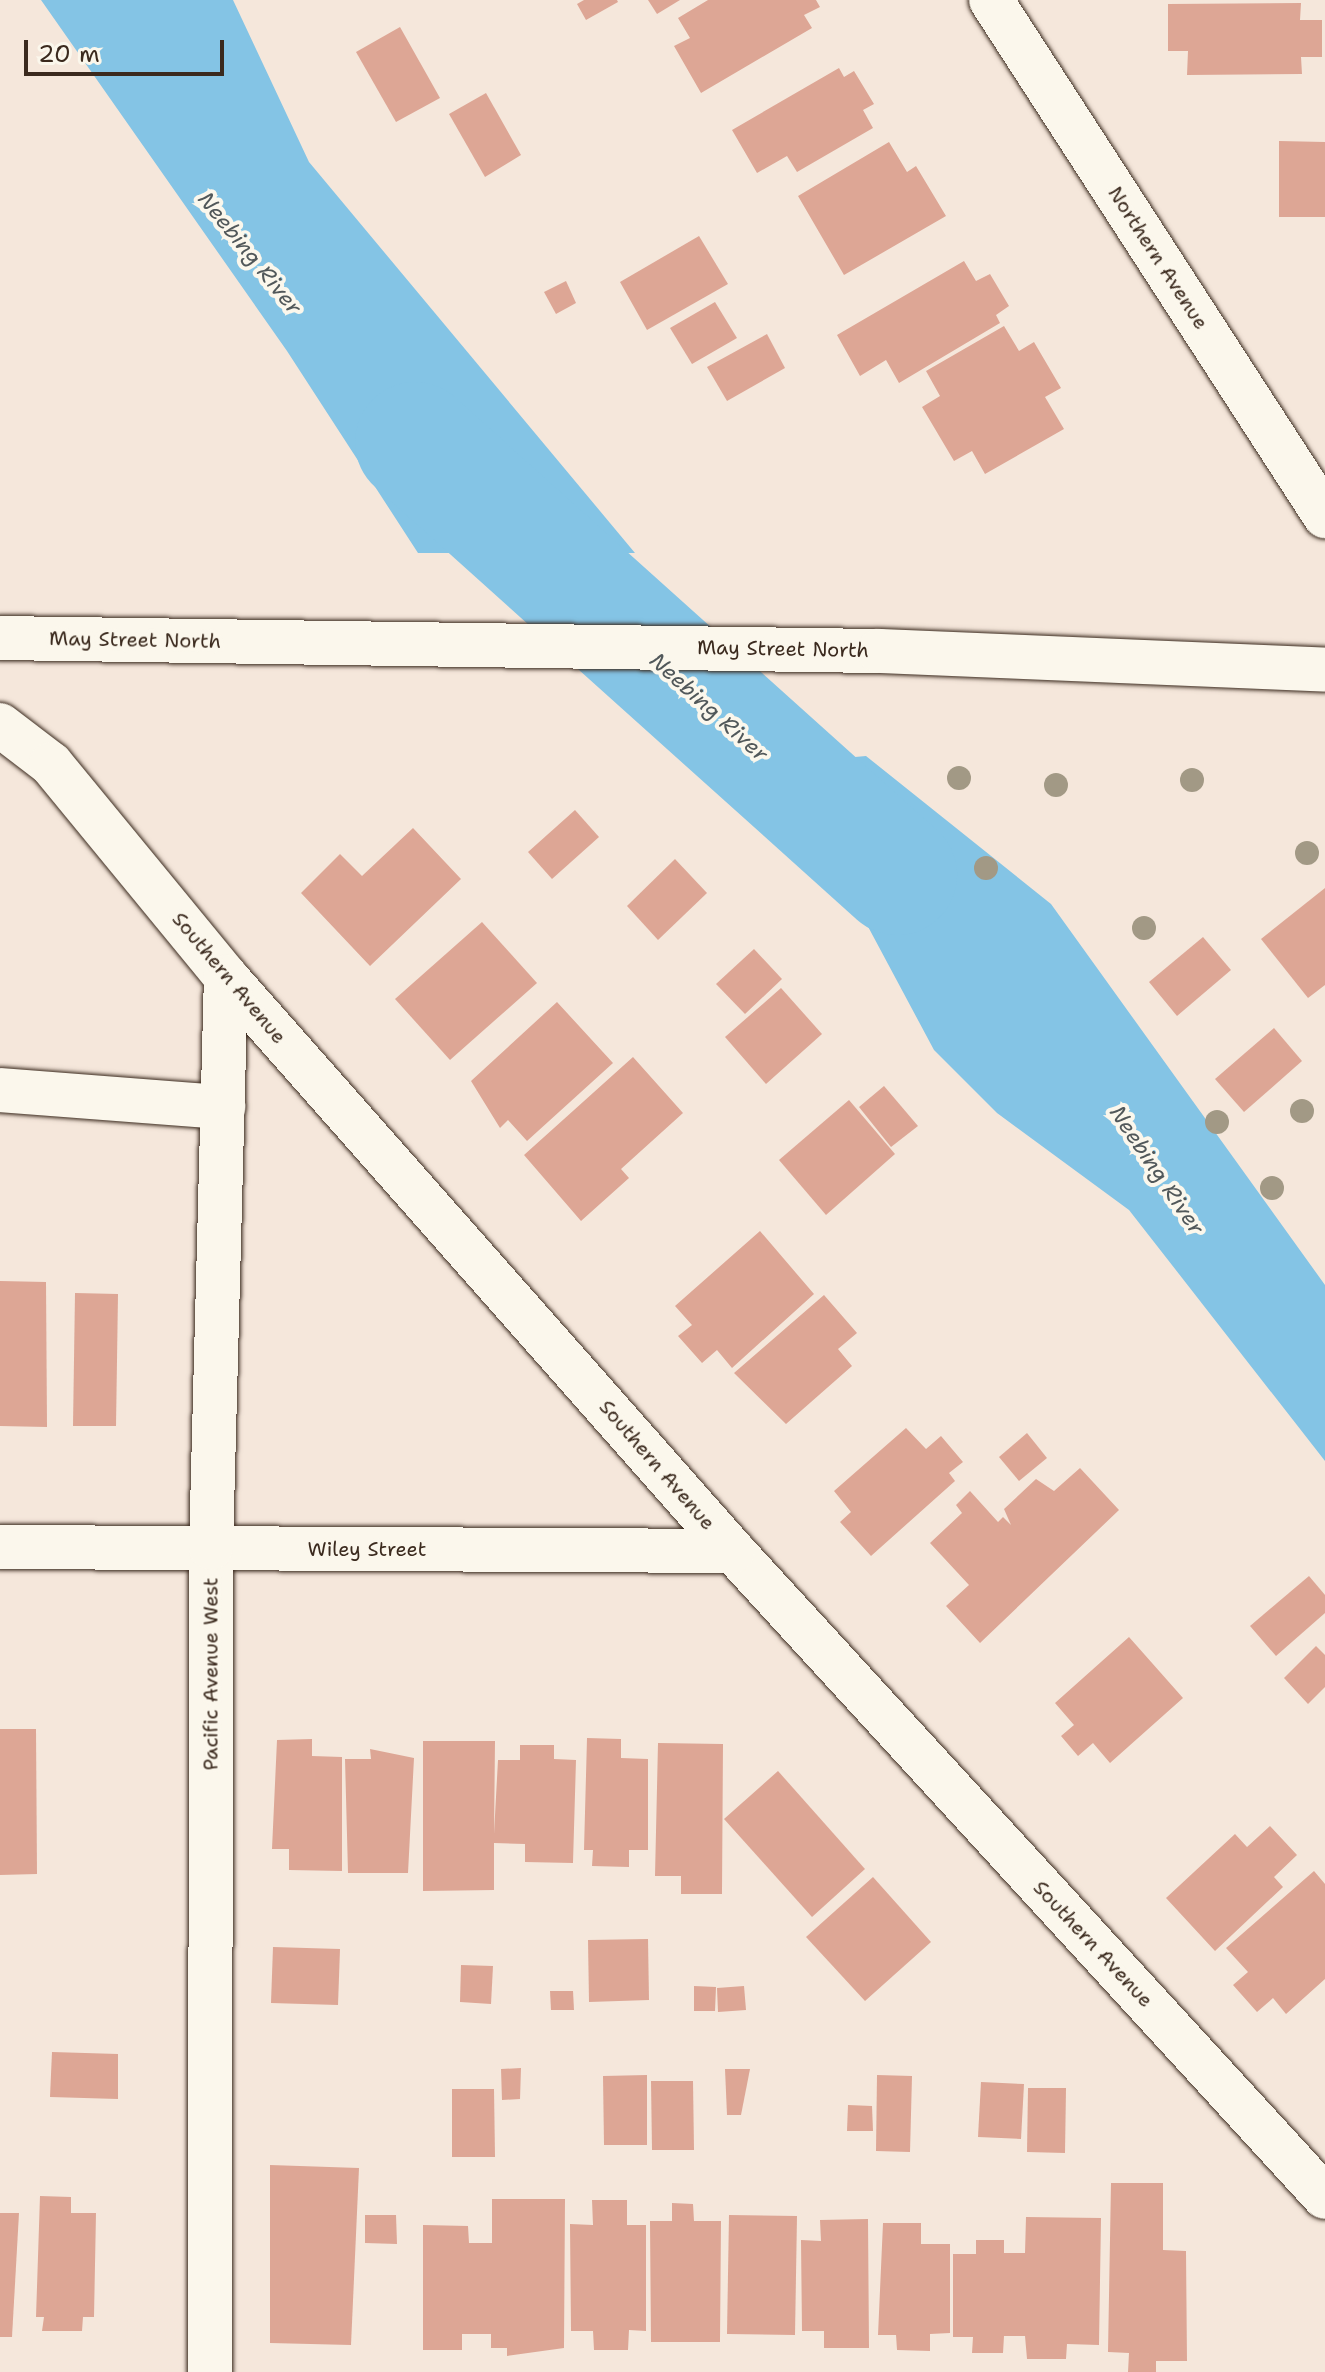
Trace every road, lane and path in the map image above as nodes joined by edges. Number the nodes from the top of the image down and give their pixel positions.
1 (991, 0) edge
2 (1325, 516) edge
3 (0, 638) edge
4 (1325, 670) edge
5 (0, 725) edge
6 (226, 977) junction
7 (0, 1090) edge
8 (223, 1107) junction
9 (0, 1547) edge
10 (211, 1548) junction
11 (733, 1551) junction
12 (1325, 2197) edge
13 (210, 2372) edge

1 - 2 street, Northern Avenue
3 - 4 street, May Street North
5 - 6 street, Southern Avenue
6 - 8 street, Pacific Avenue West
6 - 11 street, Southern Avenue
7 - 8 street
8 - 10 street, Pacific Avenue West
9 - 10 street, Wiley Street
10 - 11 street, Wiley Street
10 - 13 street, Pacific Avenue West
11 - 12 street, Southern Avenue

